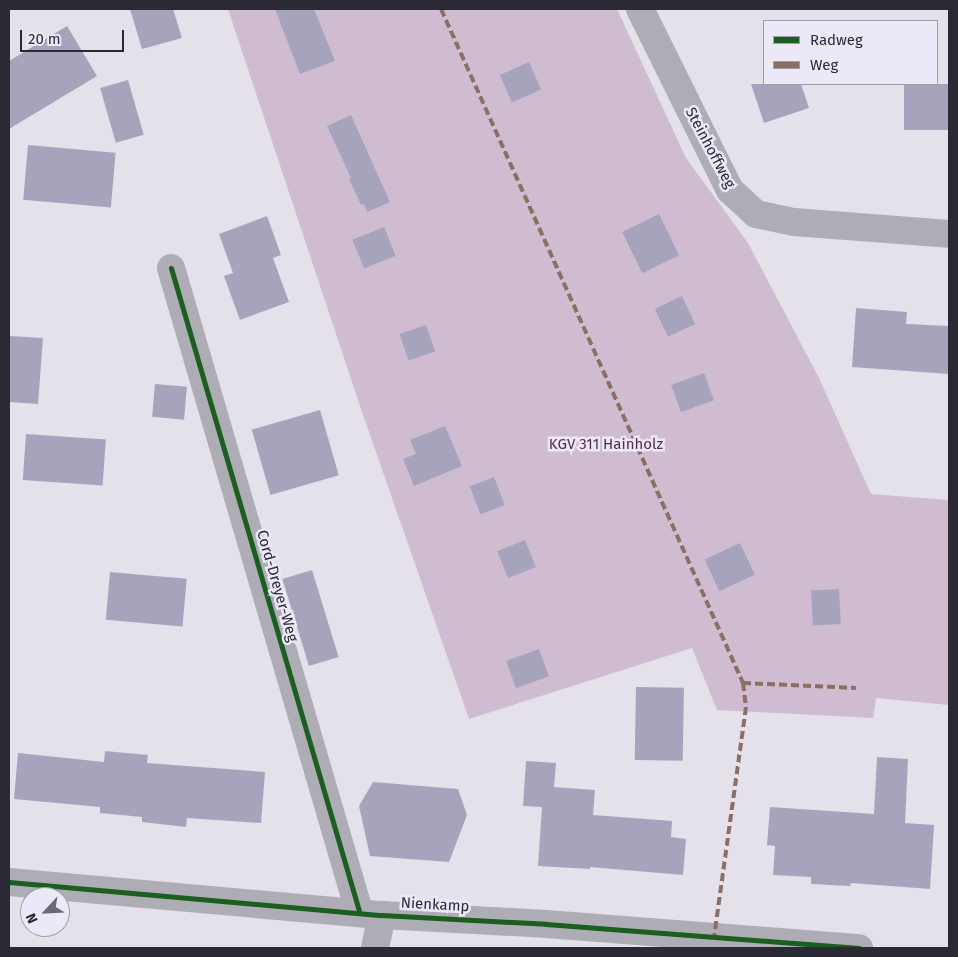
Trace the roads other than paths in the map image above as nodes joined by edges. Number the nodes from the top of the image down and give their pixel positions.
1 (640, 9) edge
2 (949, 234) edge
3 (171, 268) dead end
4 (9, 882) edge
5 (371, 913) junction
6 (375, 948) edge
7 (859, 948) edge

1 - 2 street, Steinhoffweg
3 - 5 street, Cord-Dreyer-Weg
4 - 5 street, Nienkamp
5 - 6 street, Cord-Dreyer-Weg
5 - 7 street, Nienkamp

